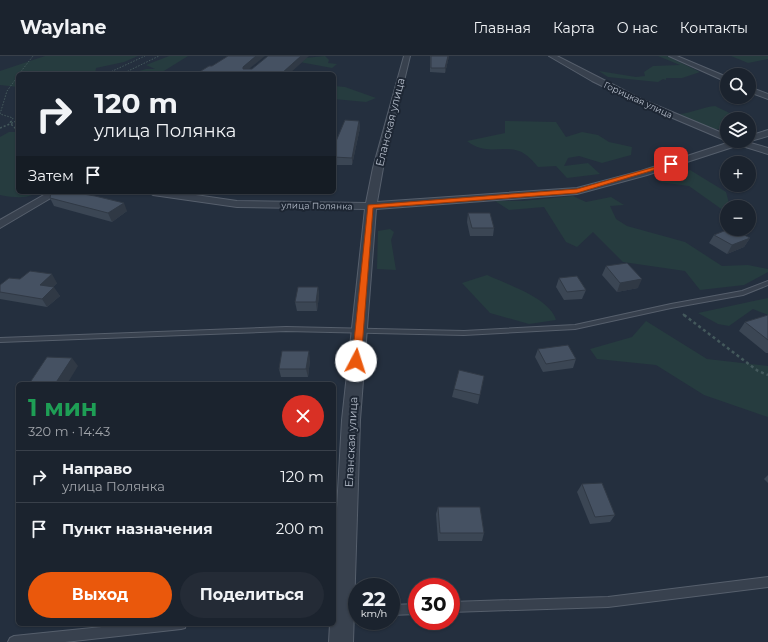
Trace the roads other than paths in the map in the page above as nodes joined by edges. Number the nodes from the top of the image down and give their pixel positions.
1 (408, 56) edge
2 (552, 56) edge
3 (672, 56) edge
4 (720, 77) edge
5 (756, 92) edge
6 (768, 97) edge
7 (768, 133) edge
8 (720, 135) edge
9 (756, 137) edge
10 (720, 148) edge
11 (756, 148) edge
12 (768, 152) edge
13 (53, 194) edge
14 (167, 194) edge
15 (370, 206) junction
16 (0, 225) edge
17 (768, 283) edge
18 (359, 332) junction
19 (0, 340) edge
20 (768, 582) edge
21 (460, 608) edge
22 (344, 612) edge
23 (162, 626) edge
24 (14, 642) edge
25 (341, 642) edge

1 - 15 street, Еланская улица
2 - 8 street, Горицкая улица
3 - 4 street
5 - 6 street
7 - 9 street
10 - 15 street, улица Полянка
11 - 12 street, улица Полянка
13 - 16 street
14 - 15 street, улица Полянка
15 - 18 street, Еланская улица
17 - 18 lane
18 - 19 lane
18 - 22 street, Еланская улица
20 - 21 lane
22 - 25 street, Еланская улица
23 - 24 lane

